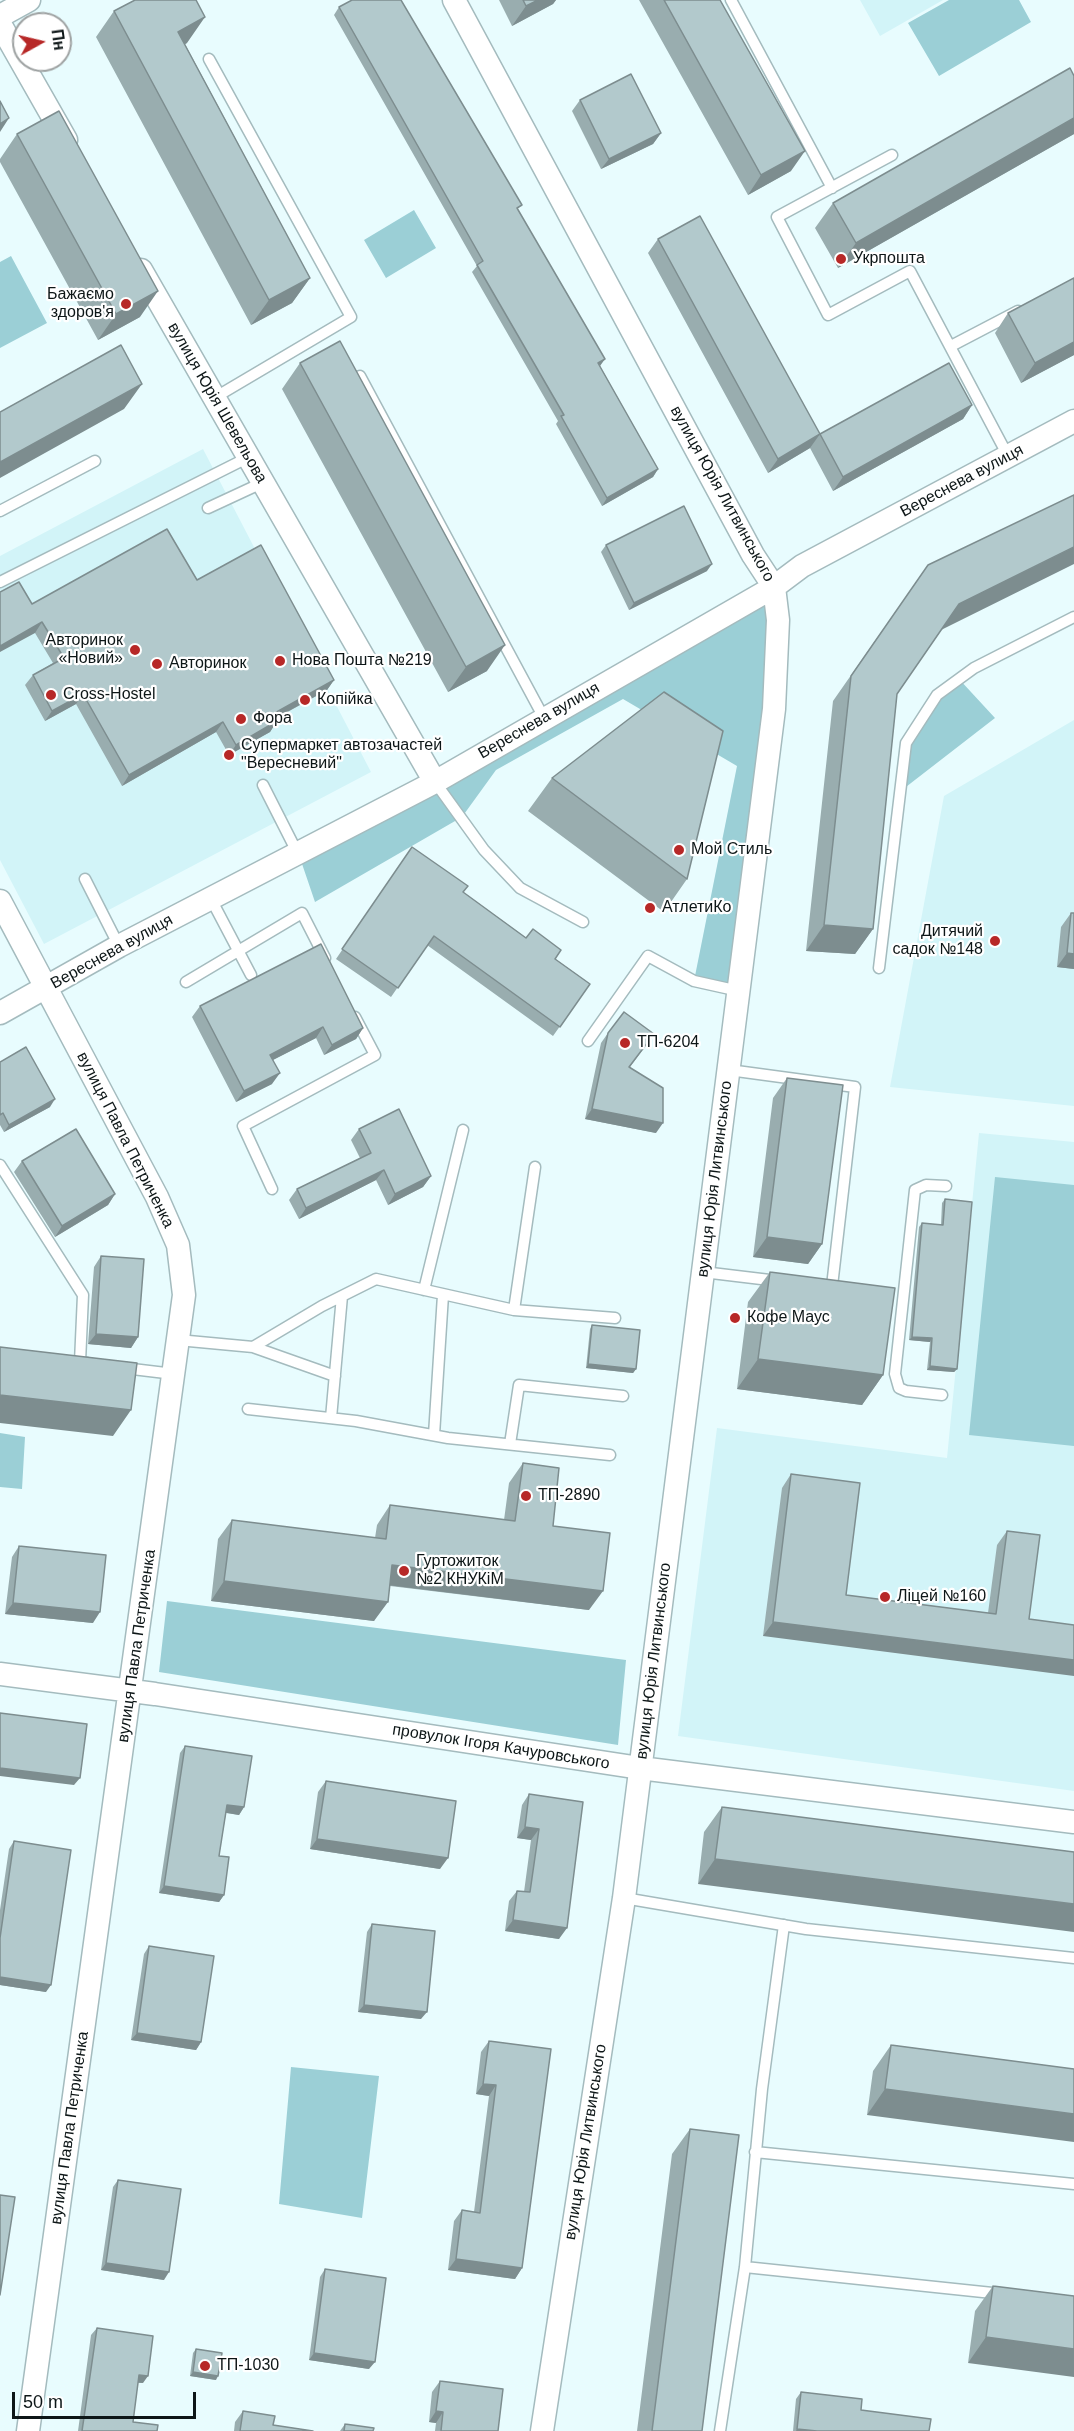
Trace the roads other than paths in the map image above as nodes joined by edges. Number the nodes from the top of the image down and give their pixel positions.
1 (29, 0) edge
2 (454, 0) edge
3 (731, 0) edge
4 (0, 16) edge
5 (0, 24) edge
6 (209, 59) dead end
7 (892, 155) dead end
8 (78, 160) edge
9 (832, 188) junction
10 (131, 253) edge
11 (1033, 303) edge
12 (951, 346) junction
13 (360, 376) edge
14 (214, 398) junction
15 (1074, 421) edge
16 (1008, 456) junction
17 (249, 457) junction
18 (95, 461) dead end
19 (264, 482) junction
20 (208, 508) dead end
21 (0, 511) edge
22 (0, 582) edge
23 (774, 587) junction
24 (1074, 616) edge
25 (544, 718) junction
26 (435, 782) junction
27 (263, 785) dead end
28 (298, 855) junction
29 (85, 879) dead end
30 (211, 899) junction
31 (0, 901) edge
32 (583, 922) dead end
33 (119, 946) junction
34 (237, 949) junction
35 (879, 968) dead end
36 (333, 974) edge
37 (250, 975) dead end
38 (186, 982) dead end
39 (48, 988) junction
40 (739, 990) junction
41 (349, 1004) edge
42 (0, 1013) edge
43 (588, 1041) dead end
44 (729, 1070) junction
45 (463, 1130) dead end
46 (0, 1165) edge
47 (535, 1167) dead end
48 (946, 1186) dead end
49 (272, 1189) dead end
50 (703, 1272) junction
51 (788, 1282) edge
52 (818, 1285) edge
53 (832, 1286) junction
54 (847, 1287) edge
55 (424, 1290) junction
56 (443, 1295) junction
57 (342, 1296) junction
58 (514, 1310) junction
59 (615, 1318) dead end
60 (178, 1340) junction
61 (253, 1347) junction
62 (104, 1365) edge
63 (116, 1367) edge
64 (174, 1374) junction
65 (335, 1376) junction
66 (942, 1395) dead end
67 (623, 1396) dead end
68 (248, 1409) dead end
69 (331, 1418) junction
70 (434, 1435) junction
71 (510, 1444) junction
72 (610, 1455) dead end
73 (0, 1674) edge
74 (131, 1692) junction
75 (640, 1768) junction
76 (1074, 1822) edge
77 (624, 1898) junction
78 (784, 1925) junction
79 (1074, 1958) edge
80 (755, 2151) junction
81 (1074, 2184) edge
82 (745, 2267) junction
83 (1015, 2295) edge
84 (27, 2431) edge
85 (542, 2431) edge
86 (720, 2431) edge

1 - 4 street
2 - 23 street, вулиця Юрія Литвинського
3 - 9 lane
5 - 8 street
6 - 14 lane
7 - 9 lane
9 - 12 lane
10 - 14 street, вулиця Юрія Шевельова
11 - 12 lane
12 - 16 lane
13 - 25 lane
14 - 17 street, вулиця Юрія Шевельова
15 - 16 street, Вереснева вулиця
16 - 23 street, Вереснева вулиця
17 - 19 street, вулиця Юрія Шевельова
17 - 22 lane
18 - 21 lane
19 - 20 lane
19 - 26 street, вулиця Юрія Шевельова
23 - 25 street, Вереснева вулиця
23 - 40 street, вулиця Юрія Литвинського
24 - 35 lane
25 - 26 street, Вереснева вулиця
26 - 28 street, Вереснева вулиця
26 - 32 lane
27 - 28 lane
28 - 30 street, Вереснева вулиця
29 - 33 lane
30 - 33 street, Вереснева вулиця
30 - 34 lane
31 - 39 street, вулиця Павла Петриченка
33 - 39 street, Вереснева вулиця
34 - 36 lane
34 - 37 lane
34 - 38 lane
39 - 42 street, Вереснева вулиця
39 - 60 street, вулиця Павла Петриченка
40 - 43 lane
40 - 44 street, вулиця Юрія Литвинського
41 - 49 lane
44 - 50 street, вулиця Юрія Литвинського
44 - 53 lane
45 - 55 lane
46 - 62 lane
47 - 58 lane
48 - 66 lane
50 - 51 lane
50 - 75 street, вулиця Юрія Литвинського
52 - 53 lane
53 - 54 lane
55 - 56 lane
55 - 57 lane
56 - 58 lane
56 - 70 lane
57 - 61 lane
57 - 65 lane
58 - 59 lane
60 - 61 lane
60 - 64 street, вулиця Павла Петриченка
61 - 65 lane
63 - 64 lane
64 - 74 street, вулиця Павла Петриченка
65 - 69 lane
67 - 71 lane
68 - 69 lane
69 - 70 lane
70 - 71 lane
71 - 72 lane
73 - 74 street, провулок Ігоря Качуровського
74 - 75 street, провулок Ігоря Качуровського
74 - 84 street, вулиця Павла Петриченка
75 - 76 street, провулок Ігоря Качуровського
75 - 77 street, вулиця Юрія Литвинського
77 - 78 lane
77 - 85 street, вулиця Юрія Литвинського
78 - 79 lane
78 - 80 lane
80 - 81 lane
80 - 82 lane
82 - 83 lane
82 - 86 lane

